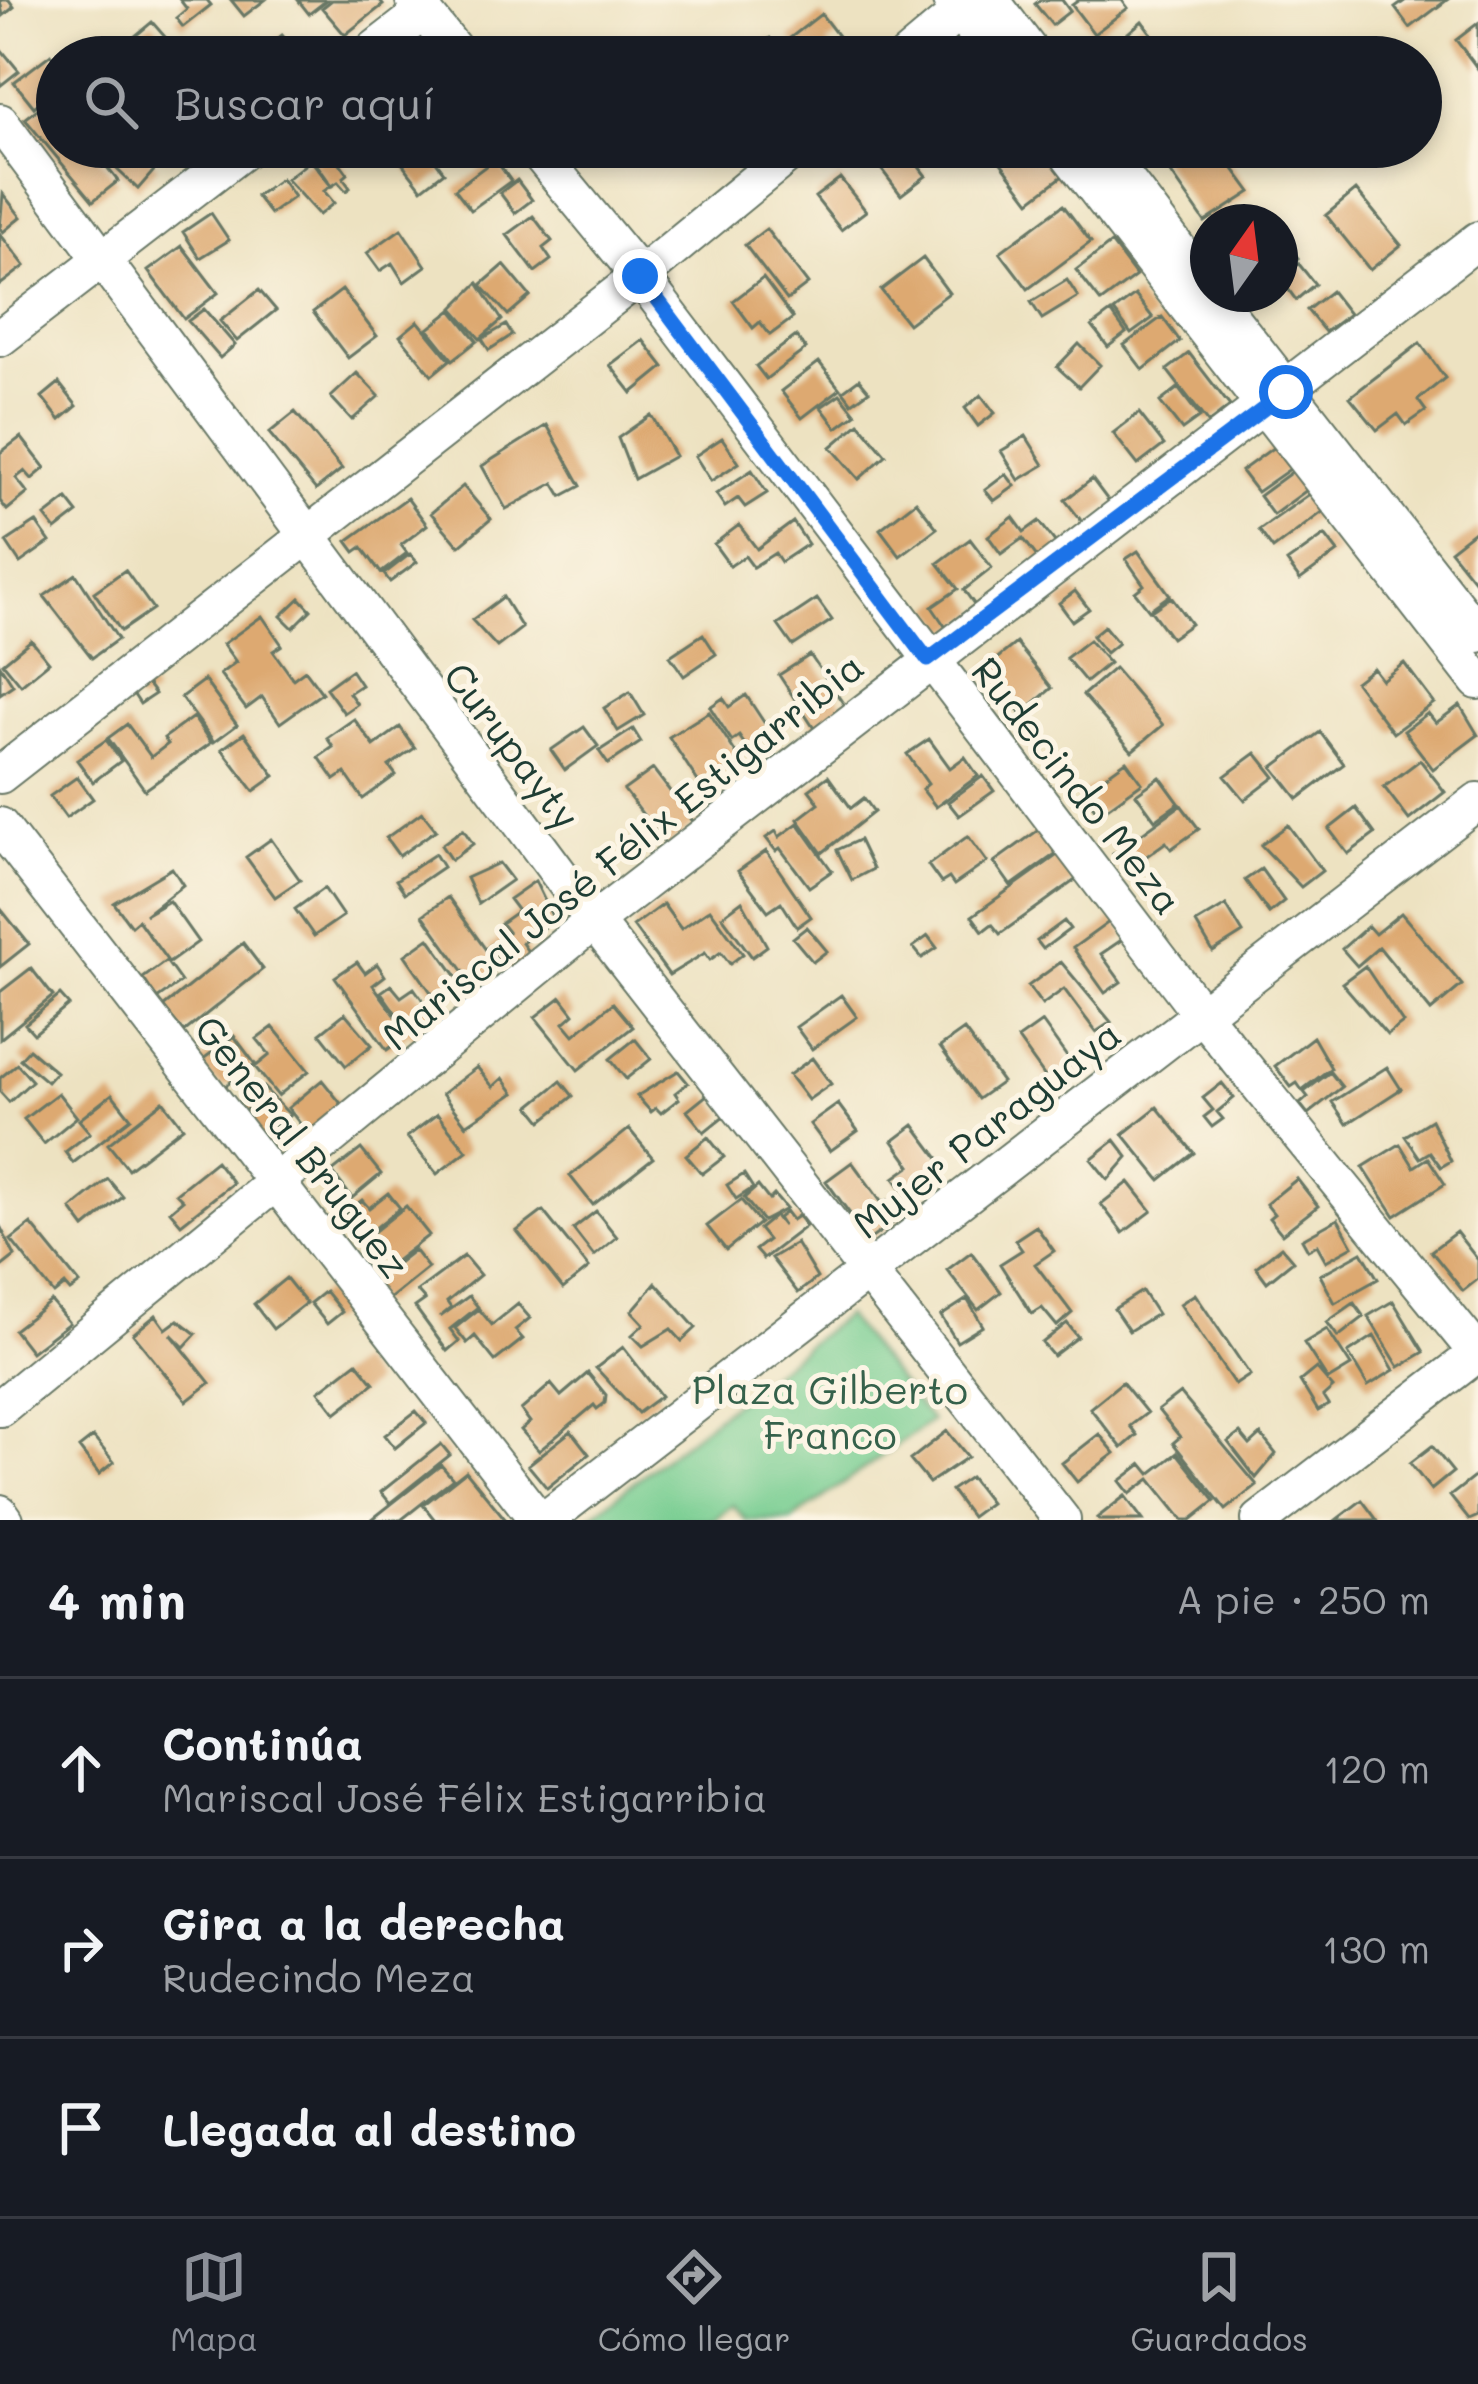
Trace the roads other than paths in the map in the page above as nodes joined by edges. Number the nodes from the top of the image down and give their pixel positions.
1 (969, 3) edge
2 (419, 6) edge
3 (387, 36) edge
4 (443, 36) edge
5 (930, 36) edge
6 (984, 36) edge
7 (1009, 36) edge
8 (0, 122) edge
9 (221, 168) edge
10 (551, 168) edge
11 (771, 168) edge
12 (1081, 168) edge
13 (1117, 168) edge
14 (1478, 240) edge
15 (100, 261) junction
16 (1190, 265) edge
17 (640, 276) junction
18 (1223, 312) edge
19 (0, 338) edge
20 (1275, 400) junction
21 (304, 538) junction
22 (1478, 634) edge
23 (928, 660) junction
24 (1478, 681) edge
25 (0, 776) edge
26 (1478, 801) edge
27 (0, 826) edge
28 (593, 921) junction
29 (1202, 1015) junction
30 (278, 1181) junction
31 (872, 1270) junction
32 (1478, 1354) edge
33 (0, 1408) edge
34 (541, 1520) edge
35 (1062, 1520) edge
36 (1260, 1520) edge

1 - 5 street
1 - 6 street
1 - 7 street
2 - 3 street
2 - 4 street
8 - 15 street, Curupayty
9 - 15 street
10 - 17 street, Rudecindo Meza
11 - 17 street
12 - 20 street
13 - 16 street
14 - 20 street, Mariscal José Félix Estigarribia
15 - 19 street
15 - 21 street, Curupayty
17 - 21 street
17 - 23 street, Rudecindo Meza
18 - 20 street
20 - 22 street
20 - 23 street, Mariscal José Félix Estigarribia
20 - 24 street
21 - 25 street
21 - 28 street, Curupayty
23 - 28 street, Mariscal José Félix Estigarribia
23 - 29 street, Rudecindo Meza
26 - 29 street, Mujer Paraguaya
27 - 30 street, General Bruguez
28 - 30 street, Mariscal José Félix Estigarribia
28 - 31 street, Curupayty
29 - 31 street, Mujer Paraguaya
29 - 32 street, Rudecindo Meza
30 - 33 street, Mariscal José Félix Estigarribia
30 - 34 street, General Bruguez
31 - 34 street, Mujer Paraguaya
31 - 35 street, Curupayty
32 - 36 street

